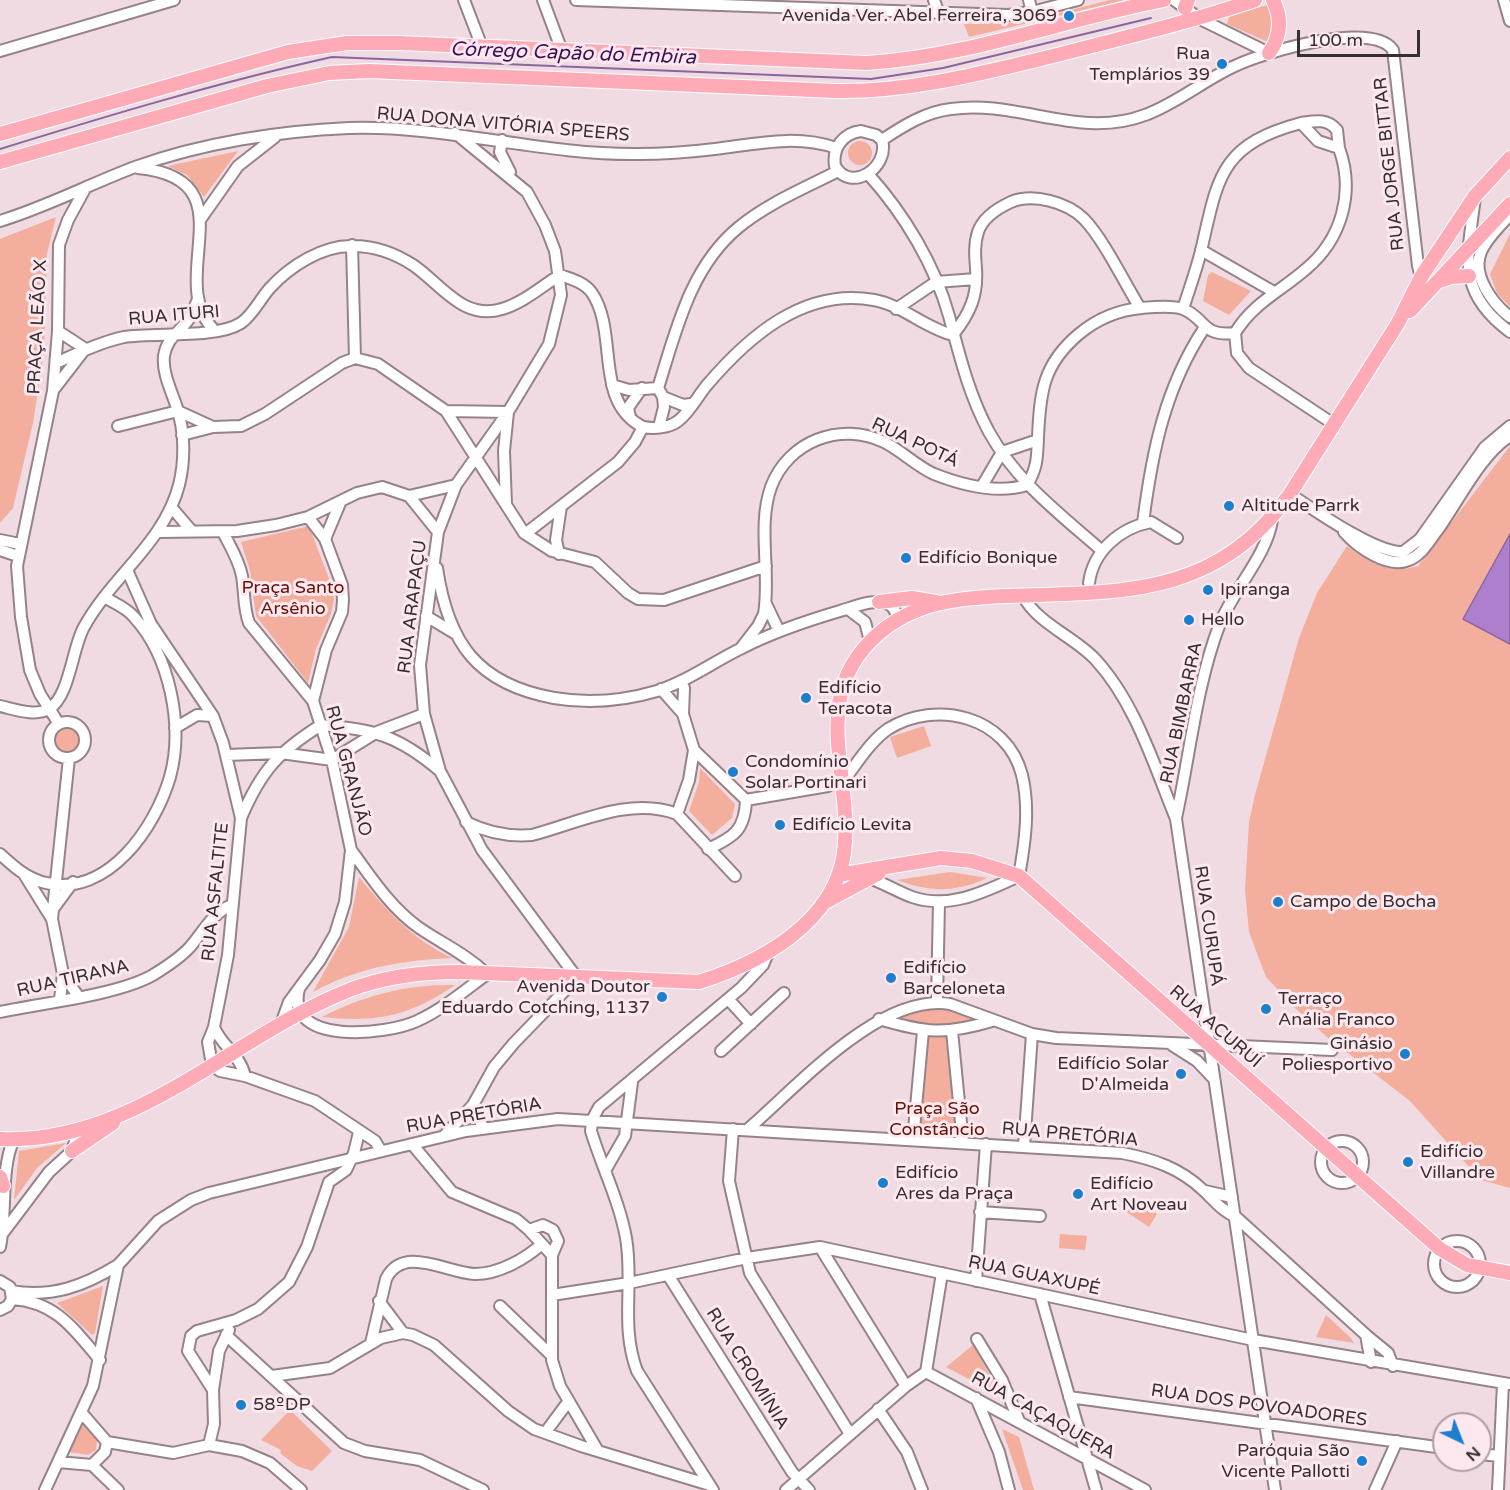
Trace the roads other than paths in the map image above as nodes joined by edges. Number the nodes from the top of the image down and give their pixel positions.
1 (174, 0) edge
2 (464, 0) edge
3 (543, 0) edge
4 (579, 0) edge
5 (934, 0) edge
6 (1029, 0) edge
7 (1078, 0) edge
8 (1164, 0) edge
9 (1255, 0) edge
10 (1273, 0) edge
11 (1504, 0) edge
12 (701, 2) edge
13 (1182, 3) edge
14 (816, 4) edge
15 (1032, 12) junction
16 (939, 14) junction
17 (1200, 19) junction
18 (1510, 21) edge
19 (1242, 39) junction
20 (482, 47) junction
21 (0, 51) edge
22 (562, 51) junction
23 (1269, 52) junction
24 (1234, 66) junction
25 (1301, 123) junction
26 (455, 133) junction
27 (0, 134) edge
28 (278, 135) junction
29 (502, 140) junction
30 (882, 140) junction
31 (836, 148) junction
32 (1339, 148) junction
33 (1510, 158) edge
34 (0, 162) edge
35 (134, 168) junction
36 (838, 171) junction
37 (869, 175) junction
38 (515, 179) junction
39 (86, 187) junction
40 (1475, 196) junction
41 (1510, 204) edge
42 (1510, 214) edge
43 (200, 220) junction
44 (0, 221) edge
45 (352, 245) junction
46 (1469, 245) junction
47 (1201, 250) junction
48 (560, 275) junction
49 (1469, 276) junction
50 (1421, 277) junction
51 (976, 279) junction
52 (936, 282) junction
53 (1437, 282) junction
54 (1274, 292) junction
55 (198, 299) junction
56 (1140, 308) junction
57 (896, 309) junction
58 (1184, 309) junction
59 (1510, 317) edge
60 (1398, 323) junction
61 (1205, 327) junction
62 (214, 330) junction
63 (58, 331) junction
64 (1510, 332) edge
65 (1235, 333) junction
66 (172, 335) junction
67 (953, 335) junction
68 (87, 348) junction
69 (57, 350) junction
70 (355, 358) junction
71 (57, 363) junction
72 (612, 385) junction
73 (642, 388) junction
74 (53, 391) junction
75 (660, 393) junction
76 (691, 404) junction
77 (178, 411) junction
78 (446, 411) junction
79 (508, 412) junction
80 (630, 417) junction
81 (1335, 425) junction
82 (118, 426) dead end
83 (1510, 426) edge
84 (213, 427) junction
85 (643, 427) junction
86 (659, 427) junction
87 (182, 435) junction
88 (1510, 436) edge
89 (1038, 440) junction
90 (1002, 452) junction
91 (475, 457) junction
92 (456, 485) junction
93 (1027, 485) junction
94 (982, 486) junction
95 (1290, 494) junction
96 (410, 496) junction
97 (340, 502) junction
98 (506, 507) junction
99 (561, 507) junction
100 (172, 508) junction
101 (308, 517) junction
102 (1272, 520) junction
103 (1143, 523) junction
104 (1338, 526) junction
105 (190, 530) junction
106 (159, 531) junction
107 (223, 532) junction
108 (438, 532) junction
109 (525, 534) junction
110 (1177, 538) dead end
111 (325, 539) junction
112 (0, 540) edge
113 (20, 544) junction
114 (0, 550) edge
115 (1101, 550) junction
116 (559, 554) junction
117 (18, 556) junction
118 (435, 559) junction
119 (766, 566) junction
120 (127, 570) junction
121 (1089, 583) dead end
122 (1023, 596) junction
123 (104, 597) junction
124 (879, 602) junction
125 (938, 602) junction
126 (766, 604) junction
127 (848, 609) junction
128 (426, 616) junction
129 (898, 618) junction
130 (779, 631) junction
131 (456, 634) junction
132 (870, 641) junction
133 (741, 648) junction
134 (185, 674) junction
135 (169, 680) junction
136 (681, 681) junction
137 (661, 689) junction
138 (683, 695) junction
139 (670, 700) junction
140 (313, 701) junction
141 (0, 706) edge
142 (49, 709) junction
143 (424, 714) junction
144 (683, 714) junction
145 (213, 716) junction
146 (59, 724) junction
147 (321, 725) junction
148 (175, 728) junction
149 (377, 732) junction
150 (694, 750) junction
151 (281, 753) junction
152 (226, 755) junction
153 (69, 758) junction
154 (332, 760) junction
155 (440, 771) junction
156 (1161, 783) junction
157 (1183, 784) junction
158 (834, 785) junction
159 (746, 800) junction
160 (678, 814) junction
161 (241, 818) junction
162 (1176, 819) junction
163 (466, 822) junction
164 (708, 849) junction
165 (351, 850) junction
166 (0, 854) edge
167 (886, 869) junction
168 (24, 874) junction
169 (838, 875) junction
170 (735, 876) dead end
171 (1019, 876) junction
172 (869, 878) junction
173 (73, 882) junction
174 (56, 884) junction
175 (824, 902) junction
176 (939, 902) junction
177 (232, 905) junction
178 (53, 914) junction
179 (768, 953) junction
180 (738, 968) junction
181 (63, 974) junction
182 (487, 974) junction
183 (577, 978) junction
184 (301, 984) junction
185 (784, 993) dead end
186 (78, 996) junction
187 (60, 999) junction
188 (728, 999) junction
189 (937, 1002) junction
190 (2, 1010) edge
191 (299, 1014) junction
192 (879, 1019) junction
193 (992, 1021) junction
194 (281, 1024) junction
195 (751, 1024) junction
196 (214, 1027) junction
197 (923, 1030) junction
198 (952, 1031) junction
199 (1032, 1034) junction
200 (1170, 1044) junction
201 (1207, 1046) junction
202 (1332, 1050) dead end
203 (234, 1051) junction
204 (721, 1051) dead end
205 (212, 1065) junction
206 (245, 1076) junction
207 (1213, 1078) junction
208 (632, 1082) junction
209 (473, 1105) junction
210 (125, 1114) junction
211 (592, 1120) junction
212 (629, 1122) junction
213 (483, 1128) junction
214 (733, 1128) junction
215 (748, 1129) junction
216 (70, 1131) junction
217 (359, 1132) junction
218 (439, 1137) junction
219 (7, 1139) edge
220 (913, 1140) junction
221 (963, 1143) junction
222 (412, 1144) junction
223 (986, 1144) junction
224 (1024, 1147) junction
225 (1327, 1147) junction
226 (72, 1151) junction
227 (381, 1151) junction
228 (352, 1158) junction
229 (429, 1163) junction
230 (316, 1167) junction
231 (606, 1169) junction
232 (1359, 1176) junction
233 (2, 1182) edge
234 (329, 1182) junction
235 (1204, 1191) junction
236 (1232, 1197) junction
237 (980, 1212) junction
238 (1040, 1216) dead end
239 (1236, 1217) junction
240 (530, 1230) junction
241 (3, 1233) junction
242 (542, 1244) junction
243 (0, 1247) edge
244 (820, 1247) junction
245 (1440, 1249) junction
246 (552, 1255) junction
247 (747, 1258) junction
248 (118, 1265) junction
249 (1480, 1268) junction
250 (942, 1273) junction
251 (1510, 1273) edge
252 (668, 1275) junction
253 (0, 1281) edge
254 (976, 1281) junction
255 (629, 1283) junction
256 (52, 1294) junction
257 (1040, 1294) junction
258 (12, 1295) junction
259 (552, 1295) junction
260 (379, 1301) junction
261 (500, 1306) dead end
262 (49, 1308) junction
263 (0, 1310) edge
264 (236, 1320) junction
265 (403, 1333) junction
266 (226, 1335) junction
267 (1366, 1335) junction
268 (977, 1339) dead end
269 (1253, 1340) junction
270 (371, 1343) junction
271 (552, 1355) junction
272 (100, 1360) junction
273 (1371, 1362) junction
274 (1393, 1366) junction
275 (926, 1372) junction
276 (272, 1376) junction
277 (1506, 1383) edge
278 (906, 1386) junction
279 (213, 1390) junction
280 (1069, 1397) junction
281 (976, 1398) junction
282 (568, 1401) junction
283 (1510, 1404) edge
284 (878, 1409) junction
285 (81, 1412) junction
286 (1501, 1413) junction
287 (1019, 1421) junction
288 (1265, 1422) junction
289 (545, 1433) junction
290 (850, 1434) junction
291 (1397, 1441) junction
292 (107, 1442) junction
293 (209, 1446) junction
294 (1432, 1446) edge
295 (598, 1451) junction
296 (1492, 1455) edge
297 (1499, 1456) junction
298 (1087, 1459) junction
299 (58, 1462) junction
300 (92, 1465) junction
301 (798, 1480) junction
302 (711, 1487) edge
303 (45, 1490) edge
304 (118, 1490) edge
305 (301, 1490) edge
306 (483, 1490) edge
307 (786, 1490) edge
308 (809, 1490) edge
309 (922, 1490) edge
310 (1009, 1490) edge
311 (1096, 1490) edge
312 (1144, 1490) edge
313 (1275, 1490) edge
314 (1375, 1490) edge
315 (1498, 1490) edge

1 - 21 street
2 - 20 street
3 - 22 street
4 - 12 street
5 - 16 street
6 - 15 street
7 - 15 street
8 - 22 main road
9 - 17 main road
10 - 23 main road
11 - 18 street
12 - 14 street
13 - 17 street
14 - 16 street
15 - 16 street
17 - 19 street
17 - 34 main road
19 - 23 street
19 - 24 street
20 - 22 main road
20 - 27 main road
23 - 24 street
23 - 50 street, RUA JORGE BITTAR
24 - 30 street
25 - 32 street
25 - 32 street
25 - 47 street
26 - 28 street, RUA DONA VITÓRIA SPEERS
26 - 29 street, RUA DONA VITÓRIA SPEERS
26 - 38 street
28 - 35 street, RUA DONA VITÓRIA SPEERS
28 - 43 street
29 - 31 street, RUA DONA VITÓRIA SPEERS
29 - 38 street
30 - 31 street
30 - 37 street
31 - 36 street
32 - 54 street
33 - 40 main road
35 - 39 street, RUA DONA VITÓRIA SPEERS
35 - 43 street
36 - 37 street
36 - 75 street
37 - 52 street
38 - 48 street, RUA ARAPAÇU
39 - 44 street, RUA DONA VITÓRIA SPEERS
39 - 63 street, PRAÇA LEÃO X
40 - 46 street
40 - 50 main road
41 - 46 main road
42 - 59 street
43 - 55 street
45 - 48 street, RUA ITURI
45 - 62 street, RUA ITURI
45 - 70 street
46 - 49 street
46 - 53 main road
47 - 54 street
47 - 58 street
48 - 72 street
48 - 79 street, RUA ARAPAÇU
49 - 53 main road
49 - 64 street
50 - 60 main road
51 - 52 street
51 - 56 street
51 - 67 street
52 - 57 street
52 - 67 street
53 - 60 main road
54 - 65 street
55 - 62 street
55 - 66 street
56 - 58 street
56 - 89 street
57 - 67 street
57 - 76 street
58 - 61 street
60 - 81 main road
61 - 65 street
61 - 103 street
62 - 66 street, RUA ITURI
63 - 68 street
63 - 69 street, PRAÇA LEÃO X
65 - 81 street
66 - 68 street, RUA ITURI
66 - 77 street
67 - 90 street
68 - 69 street, RUA ITURI
68 - 71 street, RUA ITURI
68 - 74 street
69 - 71 street, PRAÇA LEÃO X
70 - 78 street
70 - 84 street
71 - 74 street, PRAÇA LEÃO X
72 - 73 street
72 - 80 street
73 - 75 street
73 - 80 street
74 - 113 street, PRAÇA LEÃO X
75 - 76 street
75 - 86 street
76 - 86 street
77 - 82 street
77 - 84 street
77 - 87 street
78 - 79 street
78 - 91 street
79 - 91 street, RUA ARAPAÇU
79 - 98 street
80 - 85 street
81 - 95 main road
83 - 104 street
84 - 87 street
85 - 86 street
85 - 99 street
87 - 100 street
88 - 104 street
89 - 90 street
89 - 93 street
90 - 93 street
90 - 94 street
91 - 92 street, RUA ARAPAÇU
91 - 98 street
92 - 96 street
92 - 108 street, RUA ARAPAÇU
93 - 94 street, RUA POTÁ
93 - 115 street
94 - 119 street, RUA POTÁ
95 - 102 main road
95 - 104 street
96 - 97 street
96 - 108 street
97 - 101 street
97 - 111 street
98 - 109 street
99 - 109 street
99 - 116 street
100 - 105 street
100 - 106 street
101 - 107 street
101 - 111 street
102 - 122 main road
102 - 157 street, RUA BIMBARRA
103 - 110 street
103 - 115 street
105 - 106 street
105 - 107 street
106 - 120 street
107 - 140 street
108 - 118 street, RUA ARAPAÇU
109 - 116 street
111 - 140 street
112 - 113 street
113 - 117 street, PRAÇA LEÃO X
114 - 117 street
115 - 121 street
116 - 119 street
117 - 142 street, PRAÇA LEÃO X
118 - 128 street, RUA ARAPAÇU
118 - 131 street
119 - 126 street, RUA POTÁ
120 - 123 street
120 - 134 street, RUA ASFALTITE
122 - 125 main road
122 - 156 street, RUA CURUPÁ
123 - 135 street
123 - 142 street
124 - 125 main road
124 - 127 street
124 - 129 street
125 - 129 main road
126 - 130 street, RUA POTÁ
126 - 133 street, RUA POTÁ
127 - 130 street
127 - 132 street
128 - 131 street
128 - 143 street, RUA ARAPAÇU
129 - 132 main road
130 - 133 street
131 - 137 street
132 - 158 main road
133 - 136 street
134 - 135 street
134 - 145 street, RUA ASFALTITE
135 - 148 street
136 - 137 street
136 - 138 street
137 - 139 street
138 - 139 street
138 - 144 street
139 - 144 street
140 - 147 street, RUA GRANJÃO
141 - 142 street
142 - 146 street, PRAÇA LEÃO X
143 - 149 street
143 - 155 street, RUA ARAPAÇU
144 - 150 street
145 - 148 street
145 - 152 street, RUA ASFALTITE
146 - 153 street
146 - 153 street
147 - 149 street
147 - 151 street
147 - 154 street, RUA GRANJÃO
148 - 173 street
149 - 154 street
149 - 155 street
150 - 159 street
150 - 160 street
151 - 152 street
151 - 154 street
151 - 161 street
152 - 161 street, RUA ASFALTITE
153 - 174 street
154 - 165 street, RUA GRANJÃO
155 - 163 street, RUA ARAPAÇU
156 - 157 street
156 - 162 street, RUA CURUPÁ
157 - 162 street, RUA BIMBARRA
158 - 159 street
158 - 169 main road
158 - 171 street
159 - 164 street
160 - 163 street
160 - 164 street
161 - 177 street, RUA ASFALTITE
162 - 201 street, RUA CURUPÁ
163 - 183 street, RUA ARAPAÇU
164 - 170 street
165 - 182 street
165 - 184 street
166 - 168 street
167 - 169 main road
167 - 171 main road
167 - 172 main road
168 - 174 street
168 - 178 street
169 - 175 main road
171 - 176 street
171 - 201 main road, RUA ACURUÍ
172 - 175 main road
172 - 176 street
173 - 174 street
173 - 178 street
174 - 178 street
175 - 179 main road
176 - 189 street
177 - 186 street, RUA TIRANA
177 - 196 street, RUA ASFALTITE
178 - 181 street
179 - 180 main road
179 - 188 street
180 - 183 main road
180 - 188 street
181 - 186 street
181 - 187 street
182 - 183 main road
182 - 191 main road
182 - 191 street
183 - 209 street
184 - 191 street
184 - 194 street
185 - 195 street
186 - 187 street, RUA TIRANA
187 - 190 street, RUA TIRANA
188 - 195 street
188 - 208 street
189 - 192 street
189 - 193 street
191 - 194 main road
192 - 197 street
192 - 215 street
193 - 198 street
193 - 199 street
194 - 203 main road
195 - 204 street
196 - 203 street
196 - 205 street, RUA ASFALTITE
197 - 198 street
197 - 220 street
198 - 221 street
199 - 200 street
199 - 224 street
200 - 201 street
200 - 207 street
201 - 202 street
201 - 207 street, RUA CURUPÁ
201 - 225 main road, RUA ACURUÍ
203 - 205 main road
203 - 206 street
205 - 206 street
205 - 210 main road
206 - 217 street
207 - 236 street, RUA CURUPÁ
208 - 211 street
208 - 212 street
209 - 213 street
209 - 218 street
210 - 216 main road
210 - 226 main road
211 - 212 street, RUA PRETÓRIA
211 - 213 street, RUA PRETÓRIA
211 - 231 street
212 - 214 street, RUA PRETÓRIA
212 - 231 street
213 - 218 street, RUA PRETÓRIA
214 - 215 street, RUA PRETÓRIA
214 - 247 street
215 - 220 street, RUA PRETÓRIA
216 - 219 main road
216 - 226 street
217 - 227 street
217 - 228 street
218 - 222 street, RUA PRETÓRIA
218 - 229 street
219 - 233 street
220 - 221 street, RUA PRETÓRIA
221 - 223 street, RUA PRETÓRIA
222 - 227 street, RUA PRETÓRIA
222 - 229 street
223 - 224 street, RUA PRETÓRIA
223 - 237 street
224 - 235 street, RUA PRETÓRIA
225 - 232 main road, RUA ACURUÍ
225 - 232 street
225 - 232 street
226 - 241 street
227 - 228 street, RUA PRETÓRIA
228 - 230 street, RUA PRETÓRIA
228 - 234 street
229 - 240 street
230 - 234 street
230 - 248 street, RUA PRETÓRIA
231 - 255 street
232 - 245 main road, RUA ACURUÍ
233 - 241 street
234 - 264 street
235 - 236 street, RUA PRETÓRIA
235 - 239 street, RUA PRETÓRIA
236 - 239 street, RUA CURUPÁ
237 - 238 street
237 - 254 street
239 - 267 street, RUA PRETÓRIA
239 - 269 street, RUA CURUPÁ
240 - 242 street
240 - 246 street
241 - 243 street
242 - 246 street
242 - 260 street
244 - 247 street, RUA GUAXUPÉ
244 - 250 street, RUA GUAXUPÉ
244 - 278 street
245 - 249 main road, RUA ACURUÍ
245 - 249 street
245 - 249 street
246 - 259 street
247 - 252 street, RUA GUAXUPÉ
247 - 290 street
248 - 256 street
248 - 272 street
249 - 251 main road, RUA ACURUÍ
250 - 254 street, RUA GUAXUPÉ
250 - 275 street
252 - 255 street, RUA GUAXUPÉ
252 - 301 street, RUA CROMÍNIA
253 - 258 street
254 - 257 street, RUA GUAXUPÉ
255 - 259 street, RUA GUAXUPÉ
255 - 302 street
256 - 258 street
256 - 262 street
257 - 269 street, RUA GUAXUPÉ
257 - 280 street
258 - 262 street
258 - 263 street
259 - 271 street
260 - 265 street
260 - 270 street
261 - 271 street
262 - 272 street
264 - 266 street
264 - 279 street
265 - 270 street
265 - 289 street
266 - 276 street
266 - 279 street
267 - 273 street
267 - 274 street, RUA PRETÓRIA
268 - 287 street
269 - 273 street, RUA GUAXUPÉ
269 - 288 street, RUA CURUPÁ
270 - 276 street
271 - 282 street
272 - 285 street
273 - 274 street, RUA GUAXUPÉ
274 - 277 street, RUA GUAXUPÉ
275 - 278 street
275 - 281 street, RUA CAÇAQUERA
276 - 306 street
277 - 286 street
278 - 284 street
279 - 293 street
280 - 288 street, RUA DOS POVOADORES
280 - 298 street
281 - 287 street, RUA CAÇAQUERA
281 - 310 street
282 - 289 street
282 - 295 street
283 - 286 street
284 - 290 street
284 - 309 street
285 - 292 street
285 - 299 street
286 - 297 street
287 - 298 street, RUA CAÇAQUERA
288 - 291 street, RUA DOS POVOADORES
288 - 313 street, RUA CURUPÁ
289 - 295 street
290 - 301 street
291 - 294 street, RUA DOS POVOADORES
291 - 314 street
292 - 293 street
292 - 300 street
293 - 305 street
295 - 302 street
296 - 297 street
297 - 315 street
298 - 311 street
298 - 312 street, RUA CAÇAQUERA
299 - 300 street
299 - 303 street
300 - 304 street
301 - 307 street
301 - 308 street, RUA CROMÍNIA

